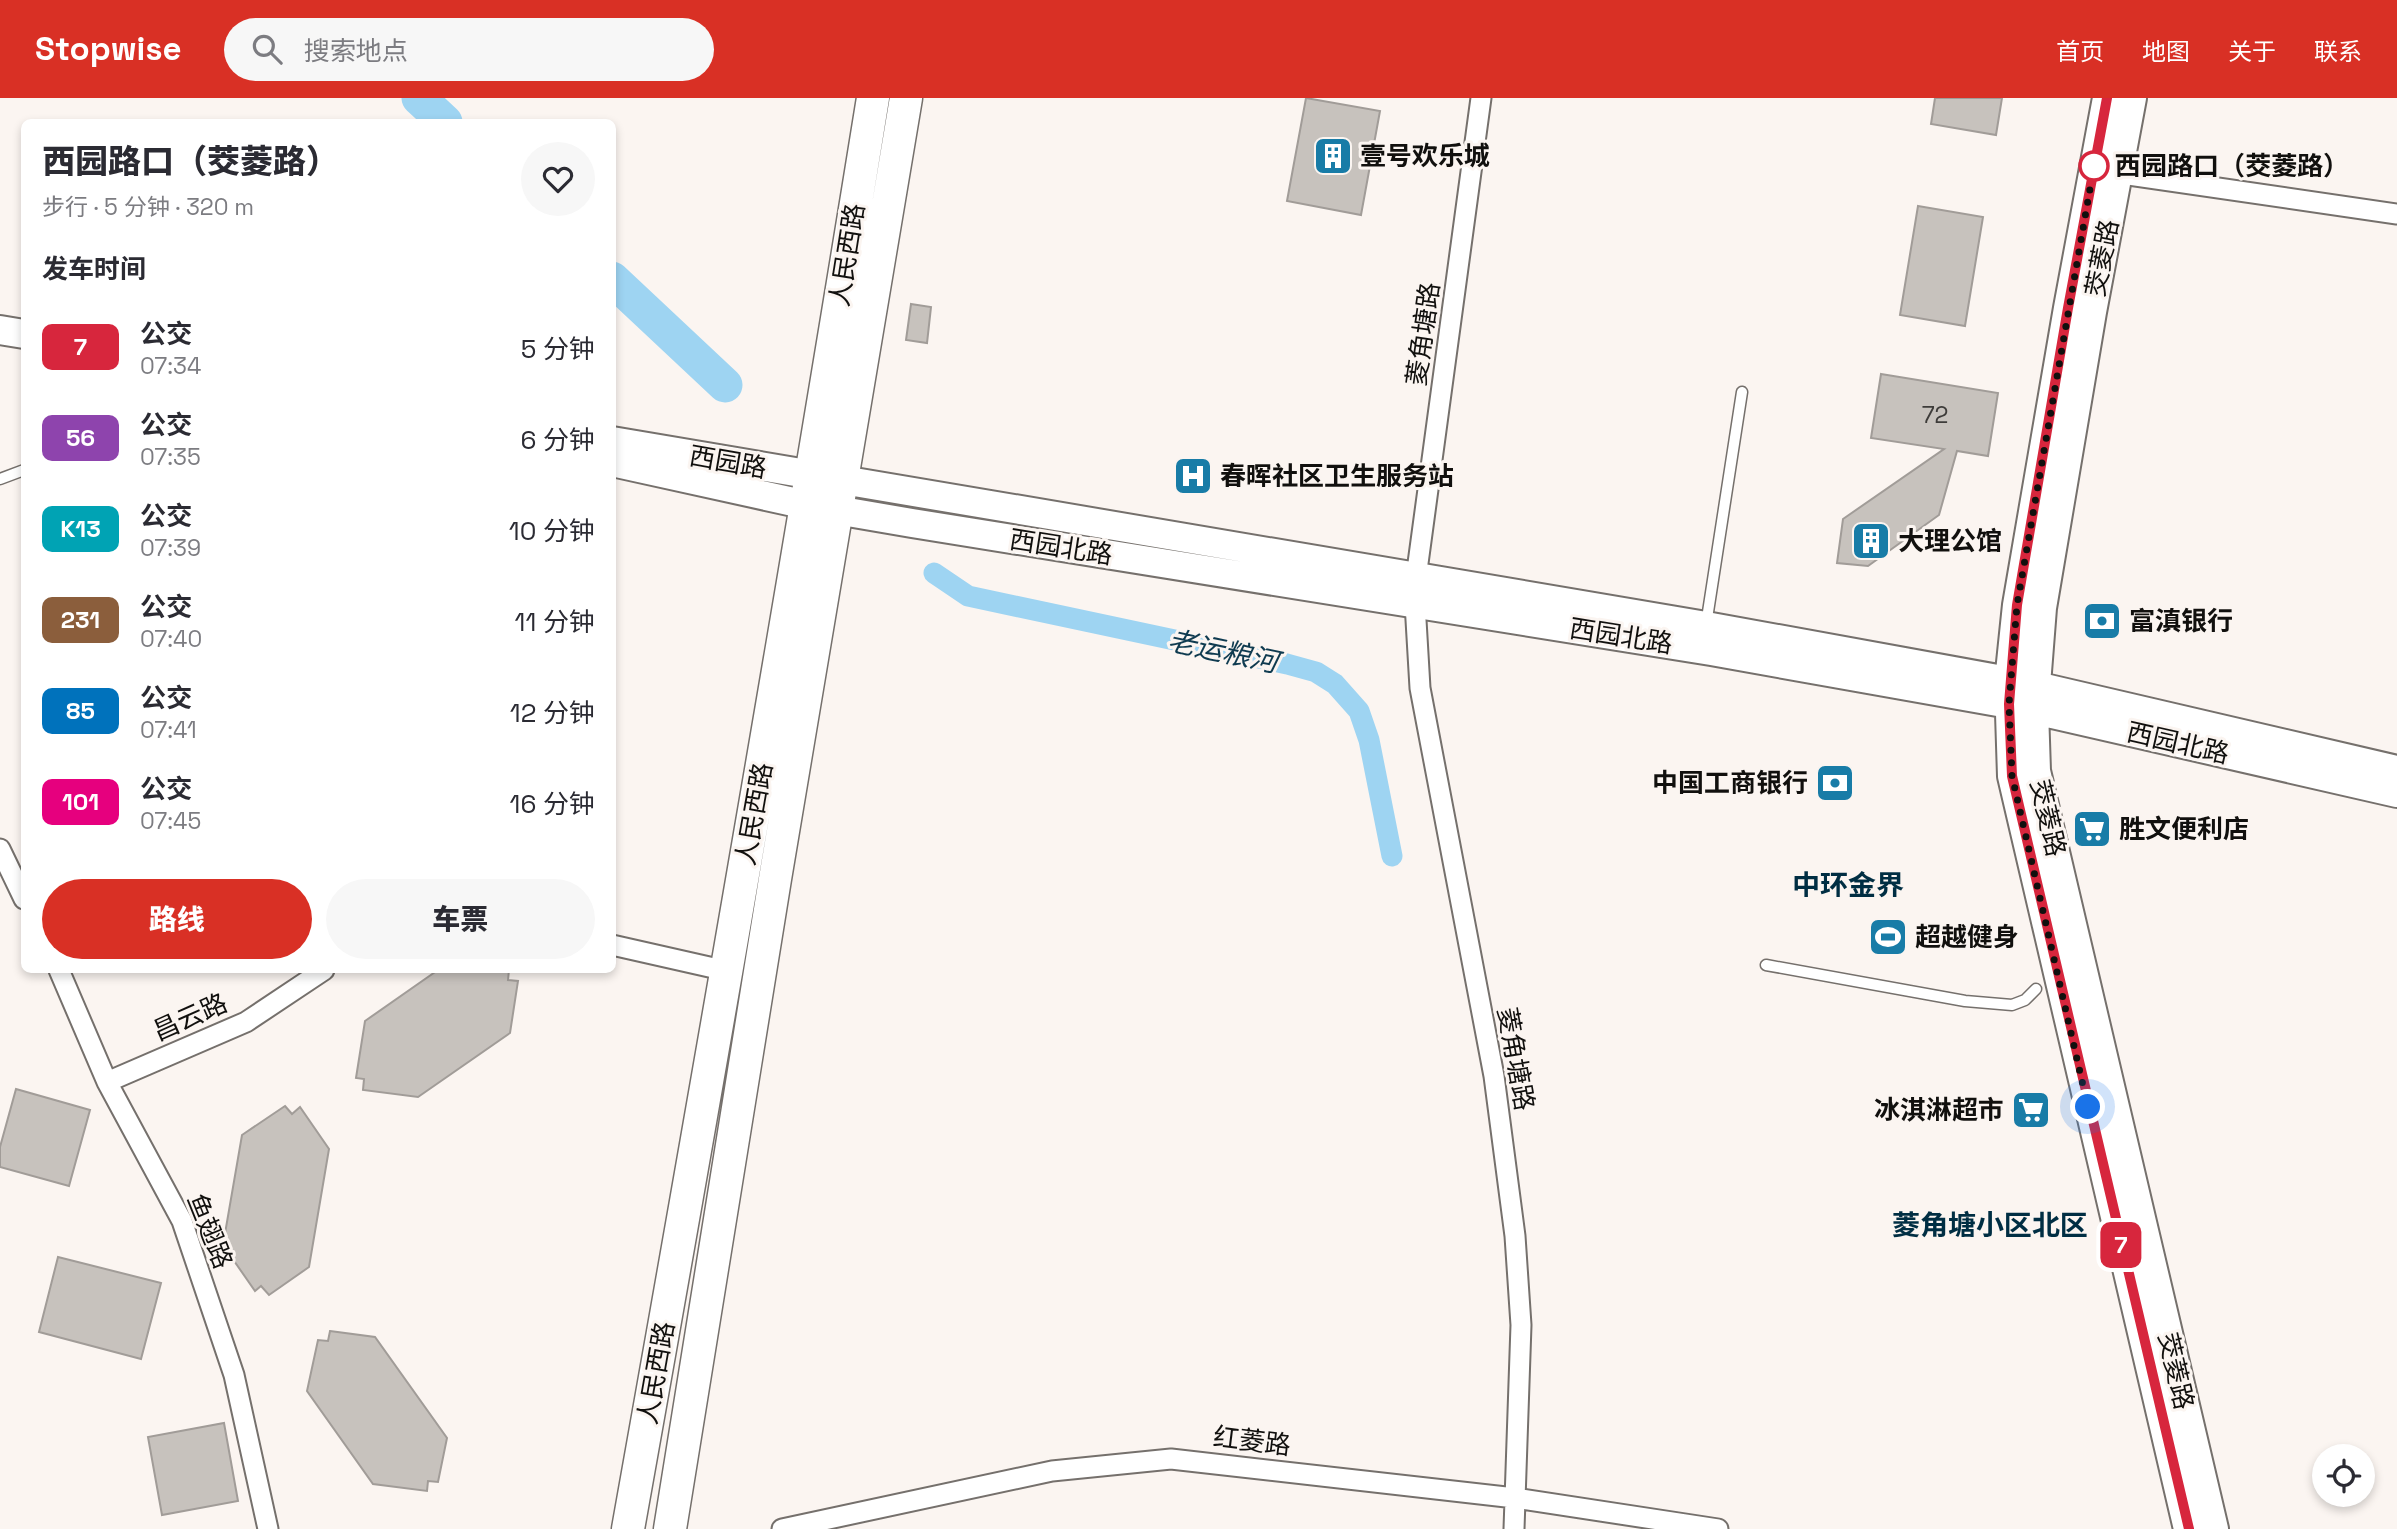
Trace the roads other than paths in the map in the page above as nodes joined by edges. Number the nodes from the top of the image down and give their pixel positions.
1 (873, 98) edge
2 (906, 98) edge
3 (1481, 98) edge
4 (2107, 98) edge
5 (2132, 98) edge
6 (2106, 172) junction
7 (2397, 214) edge
8 (0, 330) edge
9 (21, 334) edge
10 (0, 350) edge
11 (21, 354) edge
12 (1742, 392) dead end
13 (616, 442) edge
14 (616, 463) edge
15 (21, 471) edge
16 (0, 479) edge
17 (809, 491) junction
18 (841, 496) junction
19 (1416, 590) junction
20 (1706, 626) junction
21 (2022, 696) junction
22 (2397, 770) edge
23 (2397, 793) edge
24 (0, 849) edge
25 (21, 893) edge
26 (616, 946) edge
27 (1766, 965) dead end
28 (727, 971) junction
29 (60, 973) edge
30 (320, 973) edge
31 (2036, 989) dead end
32 (107, 1082) junction
33 (1515, 1499) junction
34 (268, 1529) edge
35 (628, 1529) edge
36 (670, 1529) edge
37 (782, 1529) edge
38 (1514, 1529) edge
39 (1718, 1529) edge
40 (2189, 1529) edge
41 (2214, 1529) edge

1 - 17 main road, 人民西路
2 - 18 main road, 人民西路
3 - 19 street, 菱角塘路
4 - 6 main road, 茭菱路
5 - 6 main road, 茭菱路
6 - 7 street
6 - 21 main road, 茭菱路
8 - 9 main road
10 - 11 main road
12 - 20 lane
13 - 17 main road, 西园路
14 - 17 main road, 西园路
15 - 16 lane
17 - 18 main road, 西园路
17 - 28 main road, 人民西路
18 - 19 main road, 西园北路
18 - 36 main road, 人民西路
19 - 20 main road, 西园北路
19 - 21 main road, 西园北路
19 - 33 street, 菱角塘路
20 - 21 main road, 西园北路
21 - 22 main road, 西园北路
21 - 23 main road, 西园北路
21 - 40 main road, 茭菱路
21 - 41 main road, 茭菱路
24 - 25 street
26 - 28 street
27 - 31 lane
28 - 35 main road, 人民西路
29 - 32 street, 鱼翅路
30 - 32 street, 昌云路
32 - 34 street, 鱼翅路
33 - 37 street, 红菱路
33 - 38 street, 菱角塘路
33 - 39 street, 红菱路

